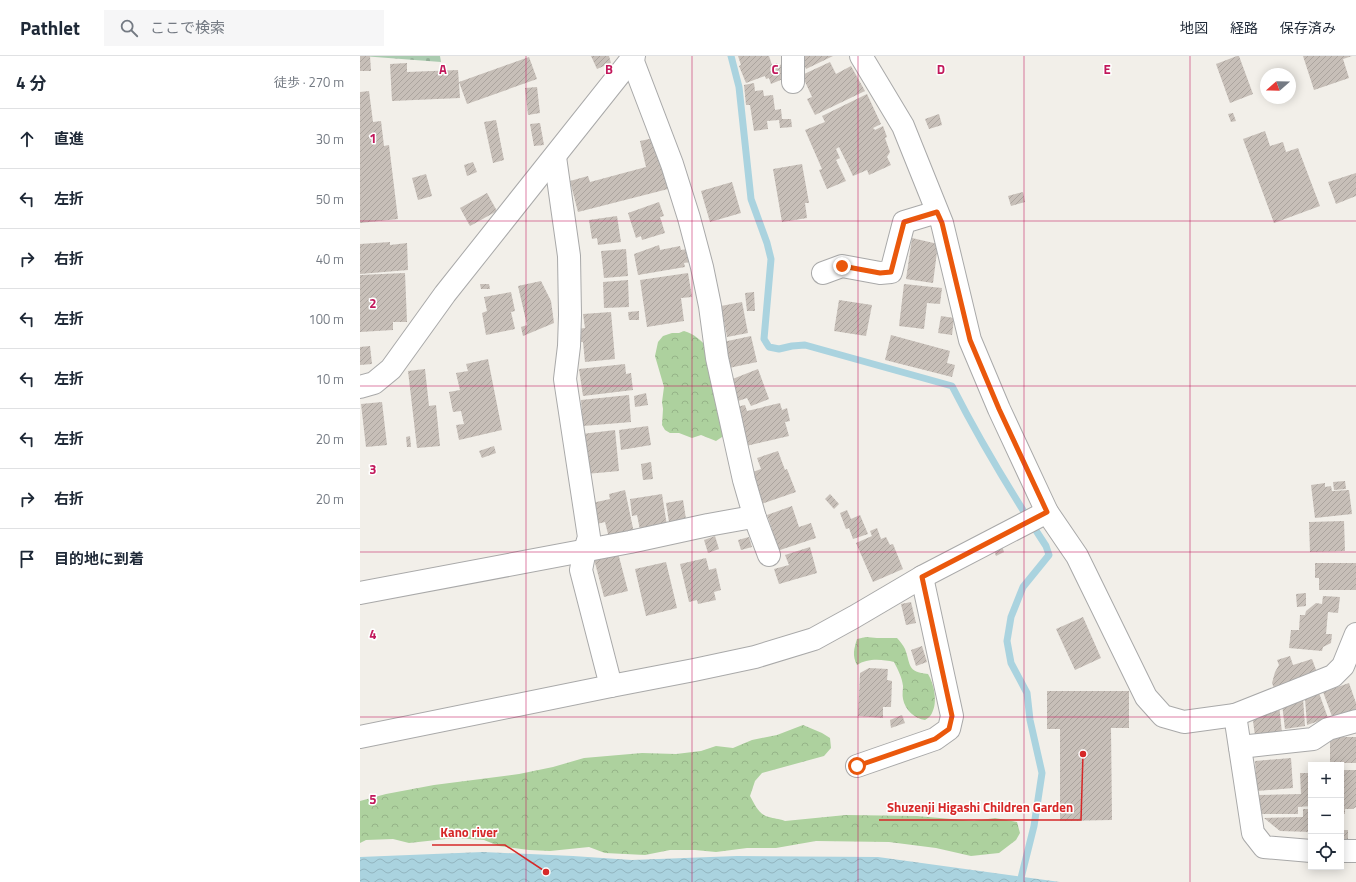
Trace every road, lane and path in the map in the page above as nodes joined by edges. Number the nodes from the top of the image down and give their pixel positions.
1 (793, 56) edge
2 (862, 56) edge
3 (633, 58) edge
4 (793, 82) dead end
5 (555, 157) junction
6 (937, 212) junction
7 (823, 273) dead end
8 (360, 387) edge
9 (1047, 512) junction
10 (755, 518) junction
11 (584, 550) junction
12 (769, 555) dead end
13 (922, 577) junction
14 (360, 593) edge
15 (1356, 634) edge
16 (611, 686) junction
17 (1235, 715) junction
18 (1356, 721) edge
19 (360, 737) edge
20 (1240, 747) junction
21 (857, 766) dead end
22 (1308, 851) edge
23 (1344, 851) edge
24 (1356, 851) edge

1 - 4 street
2 - 6 street
3 - 5 street
3 - 10 street
5 - 8 street
5 - 11 street
6 - 7 street
6 - 9 street
9 - 13 street
9 - 17 street
10 - 11 street
10 - 12 street
11 - 14 street
11 - 16 street
13 - 16 street
13 - 21 street
15 - 17 street
16 - 19 street
17 - 20 street
18 - 20 street
20 - 22 street
23 - 24 street

